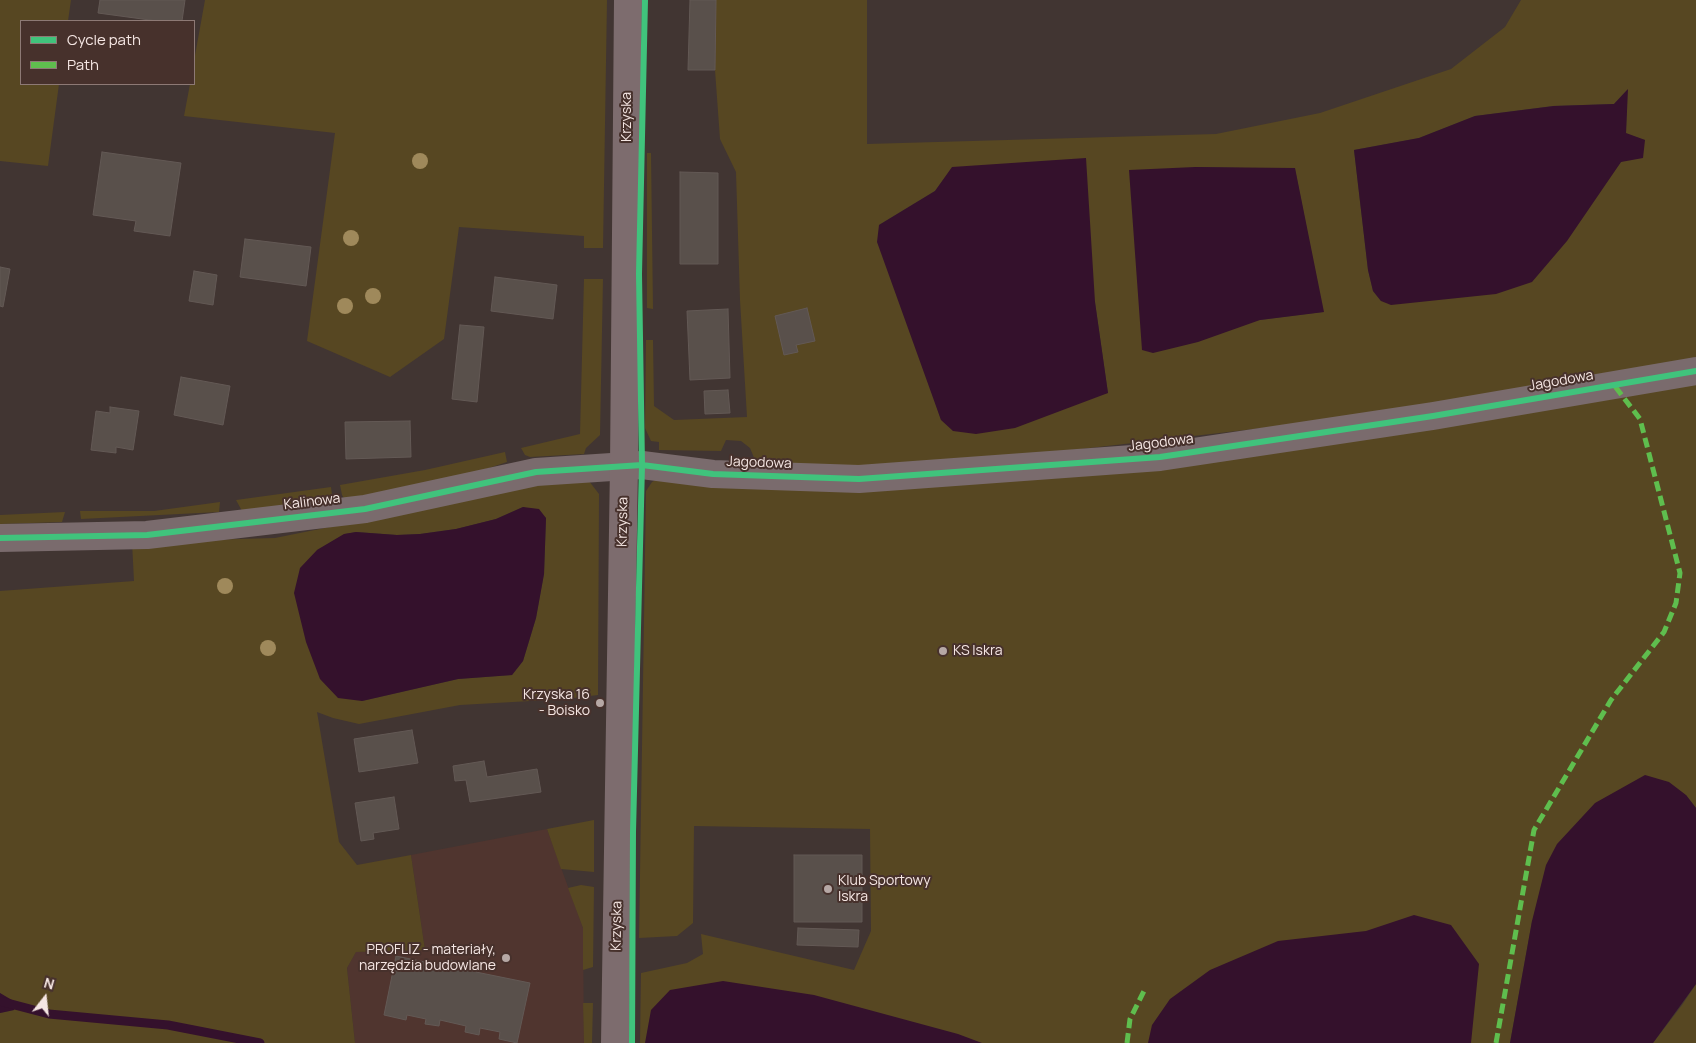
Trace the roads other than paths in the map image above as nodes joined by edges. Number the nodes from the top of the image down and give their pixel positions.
1 (628, 0) edge
2 (1696, 371) edge
3 (624, 466) junction
4 (0, 538) edge
5 (615, 1043) edge

1 - 3 street, Krzyska
2 - 3 street, Jagodowa
3 - 4 street, Kalinowa
3 - 5 street, Krzyska

